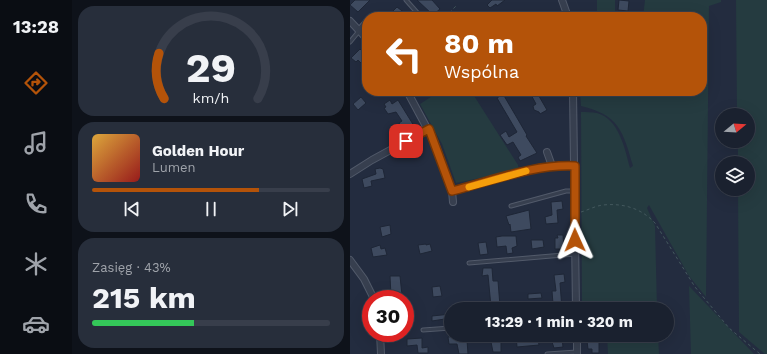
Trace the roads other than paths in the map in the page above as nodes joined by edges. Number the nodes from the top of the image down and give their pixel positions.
1 (406, 0) edge
2 (562, 0) edge
3 (417, 12) edge
4 (566, 12) edge
5 (350, 21) edge
6 (362, 28) edge
7 (359, 31) junction
8 (362, 34) edge
9 (350, 42) edge
10 (410, 96) edge
11 (574, 96) edge
12 (429, 129) junction
13 (547, 152) dead end
14 (552, 166) junction
15 (575, 166) junction
16 (350, 174) edge
17 (452, 191) junction
18 (575, 191) junction
19 (453, 202) dead end
20 (511, 206) dead end
21 (575, 254) junction
22 (350, 260) edge
23 (468, 263) dead end
24 (370, 290) edge
25 (576, 302) edge
26 (444, 328) edge
27 (423, 330) dead end
28 (380, 342) edge
29 (577, 342) edge
30 (577, 353) edge
31 (381, 354) edge
32 (547, 354) edge

1 - 3 lane
2 - 4 street
5 - 7 street
6 - 7 street
7 - 8 street
7 - 9 lane
10 - 12 street
11 - 15 street
12 - 16 street
12 - 17 street
13 - 14 street
14 - 15 street
14 - 17 street
15 - 18 street
17 - 19 street
18 - 20 lane
18 - 21 street
21 - 23 lane
21 - 25 street
22 - 24 street
26 - 27 lane
28 - 31 street
29 - 30 street
30 - 32 lane

